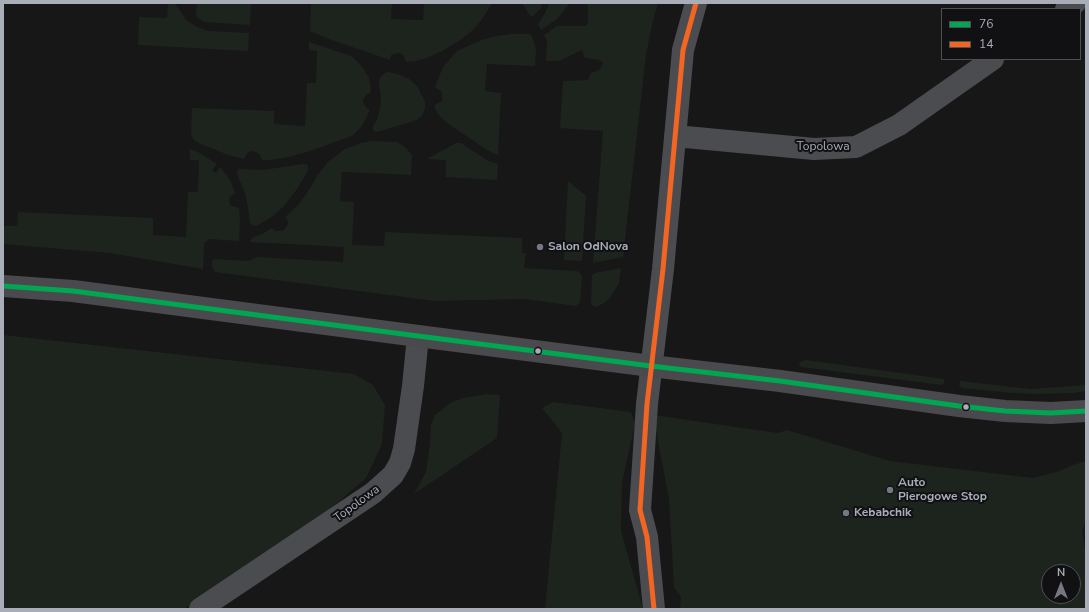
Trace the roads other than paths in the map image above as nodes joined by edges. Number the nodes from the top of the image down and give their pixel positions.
1 (696, 3) edge
2 (992, 60) edge
3 (675, 136) junction
4 (3, 286) edge
5 (418, 336) junction
6 (651, 366) junction
7 (1086, 411) edge
8 (200, 609) edge
9 (654, 609) edge

1 - 3 street
2 - 3 street, Topolowa
3 - 6 street
4 - 5 street
5 - 6 street
5 - 8 street, Topolowa
6 - 7 street
6 - 9 street

